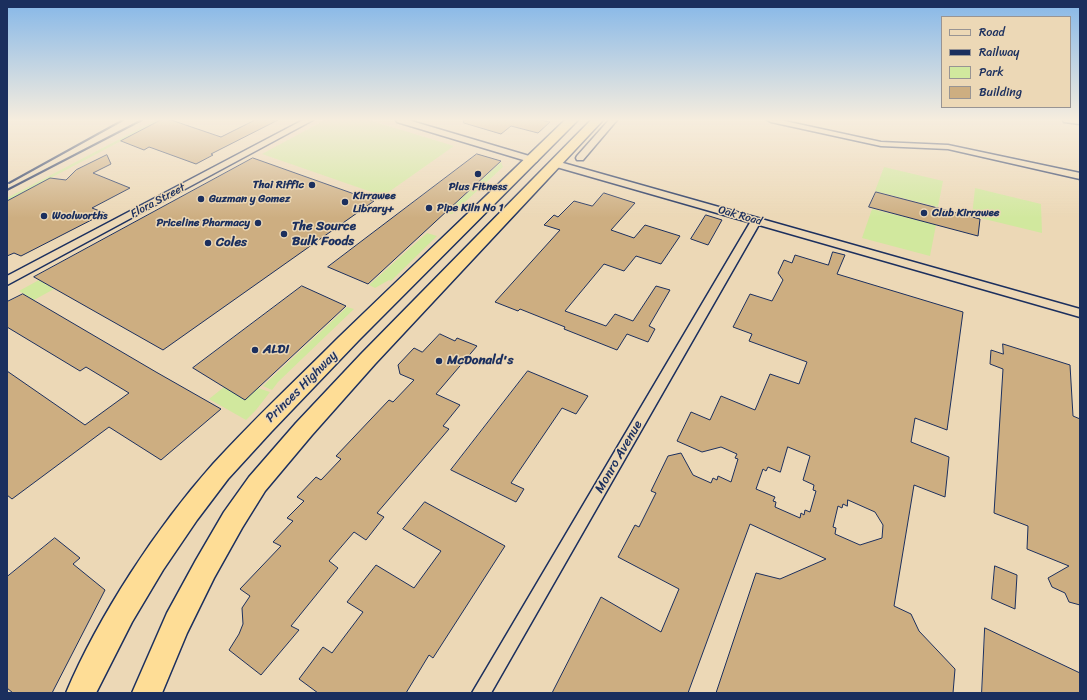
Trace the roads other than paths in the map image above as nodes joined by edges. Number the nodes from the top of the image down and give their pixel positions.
1 (248, 153) edge
2 (507, 153) edge
3 (540, 153) edge
4 (567, 153) edge
5 (585, 153) edge
6 (974, 153) edge
7 (580, 158) dead end
8 (533, 160) junction
9 (556, 164) junction
10 (1080, 176) edge
11 (756, 221) junction
12 (7, 282) edge
13 (1080, 313) edge
14 (81, 693) edge
15 (148, 693) edge
16 (481, 693) edge

1 - 12 street, Flora Street
2 - 8 street, Oak Road
3 - 8 highway, Princes Highway
4 - 9 highway
5 - 7 street
6 - 10 street
8 - 9 highway, Oak Road
8 - 14 highway, Princes Highway
9 - 11 street, Oak Road
9 - 15 highway
11 - 13 street, Oak Road
11 - 16 street, Monro Avenue

